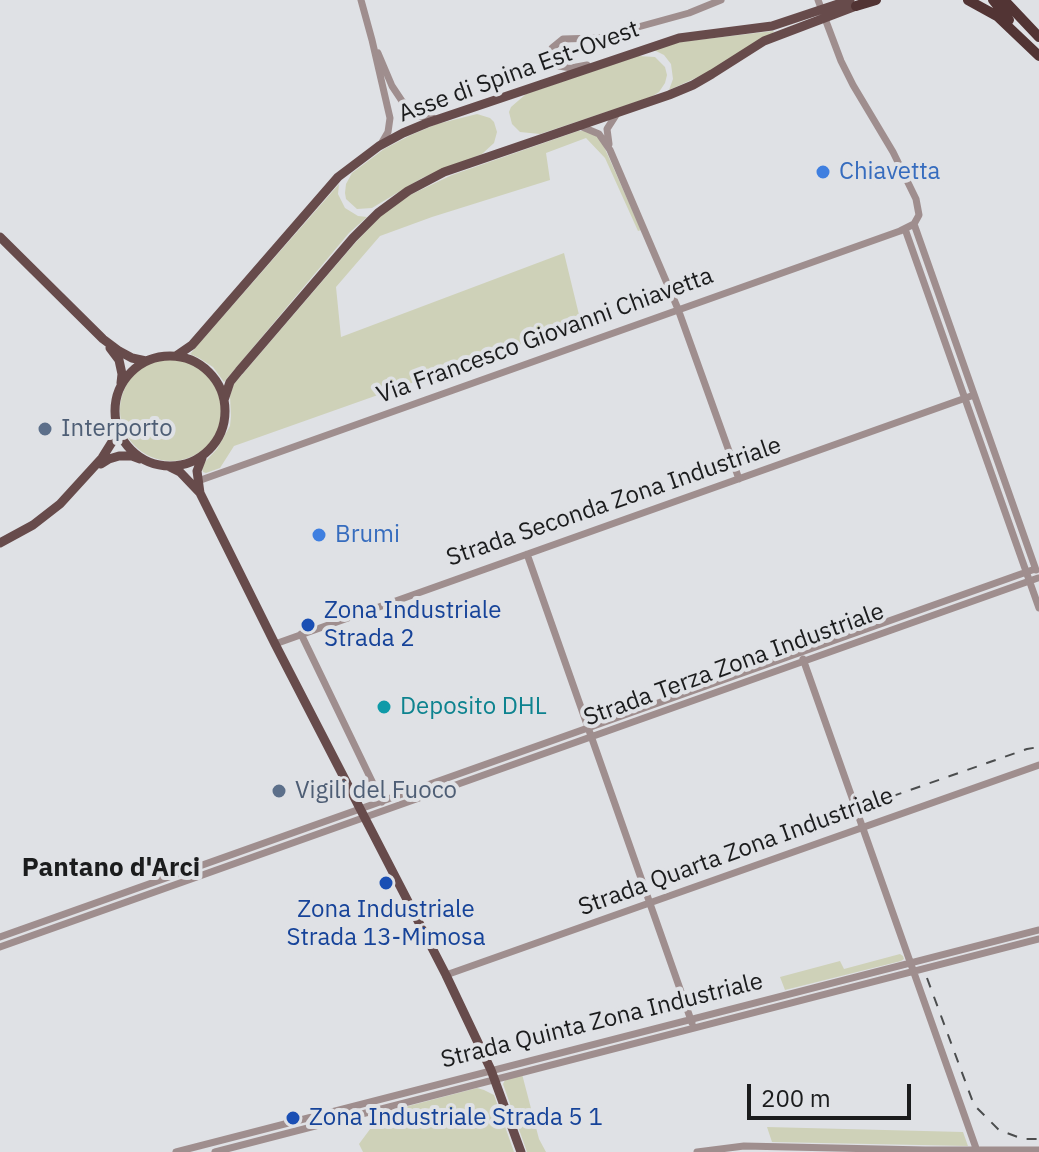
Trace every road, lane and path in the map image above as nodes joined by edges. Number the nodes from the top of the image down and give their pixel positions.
1 (361, 0) edge
2 (721, 0) edge
3 (818, 0) edge
4 (868, 0) edge
5 (876, 0) edge
6 (968, 0) edge
7 (993, 0) edge
8 (1004, 0) edge
9 (853, 3) edge
10 (822, 15) junction
11 (1039, 37) edge
12 (372, 40) junction
13 (632, 53) junction
14 (1039, 53) edge
15 (620, 111) junction
16 (447, 116) junction
17 (578, 126) junction
18 (379, 146) junction
19 (610, 150) junction
20 (914, 224) junction
21 (905, 229) junction
22 (0, 237) edge
23 (678, 309) junction
24 (103, 339) junction
25 (176, 356) junction
26 (146, 361) junction
27 (121, 386) junction
28 (970, 397) junction
29 (224, 400) junction
30 (116, 422) junction
31 (204, 454) junction
32 (143, 459) junction
33 (168, 466) junction
34 (92, 471) junction
35 (739, 479) junction
36 (198, 481) junction
37 (200, 493) junction
38 (0, 543) edge
39 (527, 554) junction
40 (1031, 570) junction
41 (1036, 580) edge
42 (1004, 586) junction
43 (954, 603) junction
44 (1039, 608) edge
45 (301, 634) junction
46 (830, 642) junction
47 (275, 644) junction
48 (833, 651) junction
49 (803, 657) junction
50 (684, 694) junction
51 (687, 703) junction
52 (588, 727) junction
53 (591, 737) junction
54 (1039, 765) edge
55 (440, 781) junction
56 (442, 791) junction
57 (382, 802) junction
58 (362, 814) junction
59 (863, 827) junction
60 (156, 882) junction
61 (158, 891) junction
62 (650, 904) junction
63 (1039, 930) edge
64 (0, 937) edge
65 (1039, 939) edge
66 (1016, 940) junction
67 (0, 947) edge
68 (912, 967) junction
69 (446, 975) junction
70 (727, 1010) junction
71 (690, 1019) junction
72 (730, 1019) junction
73 (694, 1029) junction
74 (493, 1074) junction
75 (472, 1085) junction
76 (502, 1099) junction
77 (1039, 1150) edge
78 (977, 1151) edge
79 (176, 1152) edge
80 (215, 1152) edge
81 (521, 1152) edge
82 (697, 1152) edge

1 - 12 street
2 - 13 street
3 - 20 street
4 - 9 highway
5 - 9 highway
6 - 14 highway
7 - 14 highway
8 - 11 highway
9 - 10 main road
10 - 13 main road, Asse di Spina Est-Ovest
10 - 15 main road
12 - 16 street
12 - 18 street
13 - 16 main road, Asse di Spina Est-Ovest
15 - 17 main road
15 - 19 street
16 - 18 main road, Asse di Spina Est-Ovest
17 - 19 street
17 - 29 main road
18 - 25 main road, Asse di Spina Est-Ovest
19 - 23 street
20 - 21 street, Via Francesco Giovanni Chiavetta
20 - 28 street
21 - 23 street, Via Francesco Giovanni Chiavetta
21 - 28 street
22 - 24 main road
23 - 35 street
23 - 36 street, Via Francesco Giovanni Chiavetta
24 - 26 main road
24 - 27 main road
25 - 26 main road
25 - 29 main road
26 - 27 main road
27 - 30 main road
28 - 35 street, Strada Seconda Zona Industriale
28 - 40 street
29 - 31 main road
30 - 32 main road
30 - 34 main road
31 - 33 main road
31 - 36 main road
32 - 33 main road
32 - 34 main road
33 - 37 main road
34 - 38 main road
35 - 39 street, Strada Seconda Zona Industriale
36 - 37 main road
37 - 47 main road
39 - 45 street, Strada Seconda Zona Industriale
39 - 52 street
40 - 41 street
40 - 42 street, Strada Terza Zona Industriale
41 - 42 street, Strada Terza Zona Industriale
41 - 44 street
42 - 43 street, Strada Terza Zona Industriale
43 - 46 street, Strada Terza Zona Industriale
43 - 48 street, Strada Terza Zona Industriale
45 - 47 street, Strada Seconda Zona Industriale
45 - 57 street
46 - 48 street
46 - 49 street, Strada Terza Zona Industriale
47 - 58 main road
48 - 49 street, Strada Terza Zona Industriale
49 - 50 street, Strada Terza Zona Industriale
49 - 51 street, Strada Terza Zona Industriale
49 - 59 street
50 - 51 street
50 - 52 street, Strada Terza Zona Industriale
51 - 53 street, Strada Terza Zona Industriale
52 - 53 street
52 - 55 street, Strada Terza Zona Industriale
53 - 56 street, Strada Terza Zona Industriale
53 - 62 street
54 - 59 street, Strada Quarta Zona Industriale
55 - 56 street
55 - 57 street, Strada Terza Zona Industriale
56 - 58 street, Strada Terza Zona Industriale
57 - 58 street, Strada Terza Zona Industriale
58 - 60 street, Strada Terza Zona Industriale
58 - 61 street, Strada Terza Zona Industriale
58 - 69 main road
59 - 62 street, Strada Quarta Zona Industriale
59 - 68 street
60 - 61 street
60 - 64 street, Strada Terza Zona Industriale
61 - 67 street, Strada Terza Zona Industriale
62 - 69 street, Strada Quarta Zona Industriale
62 - 71 street
63 - 66 street, Strada Quinta Zona Industriale
65 - 66 street, Strada Quinta Zona Industriale
66 - 68 street, Strada Quinta Zona Industriale
68 - 70 street, Strada Quinta Zona Industriale
68 - 72 street, Strada Quinta Zona Industriale
68 - 78 street
69 - 74 main road
70 - 71 street, Strada Quinta Zona Industriale
70 - 72 street
71 - 73 street
71 - 74 street, Strada Quinta Zona Industriale
72 - 73 street, Strada Quinta Zona Industriale
73 - 74 street, Strada Quinta Zona Industriale
74 - 75 street, Strada Quinta Zona Industriale
74 - 76 main road
74 - 79 street, Strada Quinta Zona Industriale
75 - 76 street
75 - 80 street, Strada Quinta Zona Industriale
76 - 81 main road
77 - 78 street
78 - 82 street

